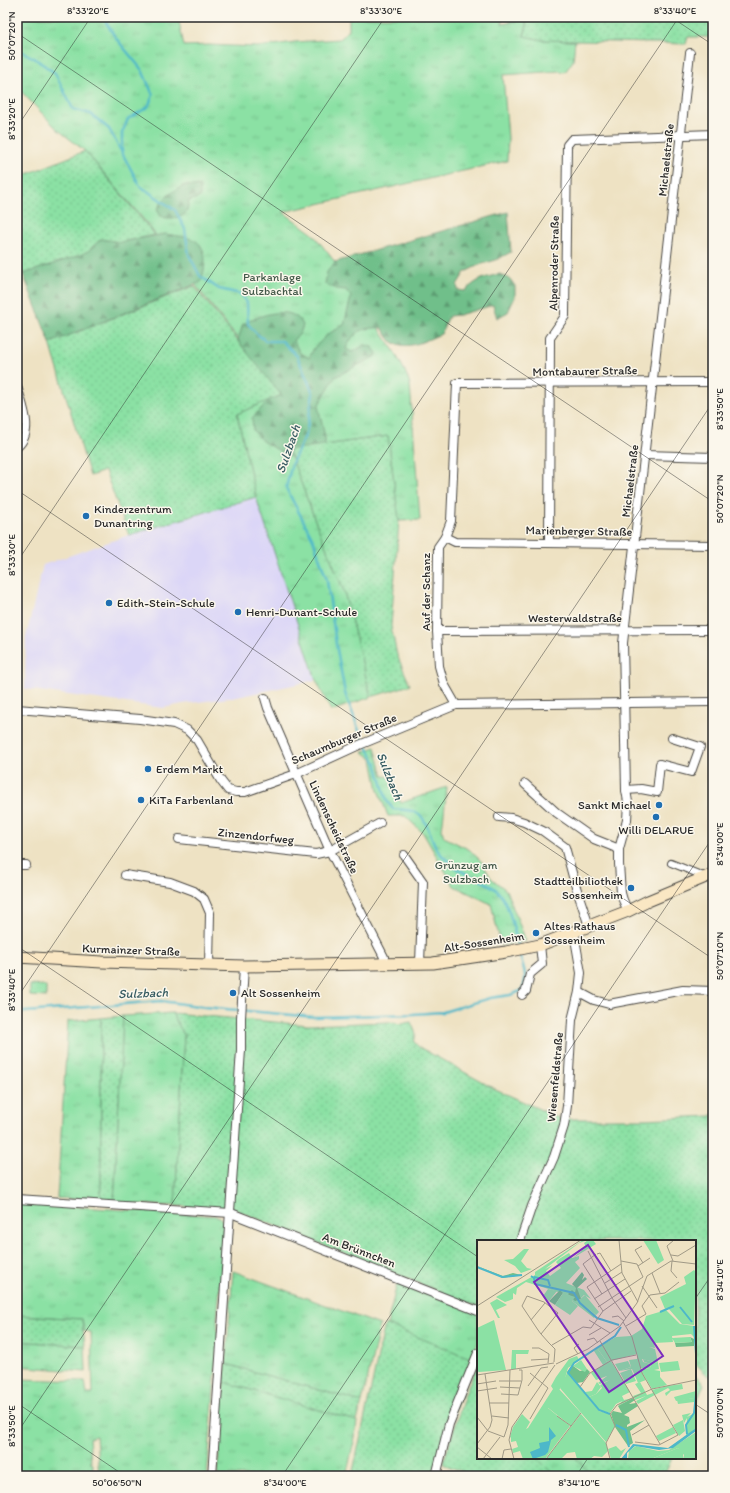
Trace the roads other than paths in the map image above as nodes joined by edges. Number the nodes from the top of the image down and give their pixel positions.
1 (690, 54) dead end
2 (713, 134) edge
3 (681, 135) junction
4 (654, 382) junction
5 (713, 382) edge
6 (457, 384) joint
7 (550, 384) junction
8 (17, 386) edge
9 (17, 447) edge
10 (645, 455) junction
11 (713, 457) edge
12 (445, 536) junction
13 (549, 542) junction
14 (635, 544) junction
15 (713, 545) edge
16 (624, 630) junction
17 (713, 630) edge
18 (437, 631) junction
19 (265, 698) dead end
20 (713, 702) edge
21 (624, 703) junction
22 (456, 705) junction
23 (17, 709) edge
24 (672, 738) dead end
25 (296, 774) junction
26 (525, 784) dead end
27 (626, 790) junction
28 (499, 817) dead end
29 (380, 823) dead end
30 (179, 839) dead end
31 (619, 849) junction
32 (330, 851) junction
33 (404, 855) dead end
34 (671, 863) dead end
35 (17, 865) edge
36 (26, 866) dead end
37 (125, 875) dead end
38 (710, 876) edge
39 (628, 911) junction
40 (589, 926) junction
41 (574, 933) junction
42 (540, 945) junction
43 (17, 957) edge
44 (420, 963) junction
45 (383, 964) junction
46 (209, 966) junction
47 (244, 966) junction
48 (713, 991) edge
49 (579, 992) junction
50 (522, 995) dead end
51 (17, 1199) edge
52 (230, 1213) junction
53 (520, 1240) edge
54 (477, 1311) edge
55 (477, 1355) edge
56 (212, 1476) edge
57 (436, 1476) edge

1 - 3 street, Michaelstraße
2 - 3 street, Alpenroder Straße
3 - 4 street, Michaelstraße
3 - 7 street, Alpenroder Straße
4 - 5 street, Montabaurer Straße
4 - 7 street, Montabaurer Straße
4 - 10 street, Michaelstraße
6 - 7 street, Montabaurer Straße
6 - 12 street, Auf der Schanz
7 - 13 street, Alpenroder Straße
8 - 9 street
10 - 11 street
10 - 14 street, Michaelstraße
12 - 13 street, Marienberger Straße
12 - 18 street, Auf der Schanz
13 - 14 street, Marienberger Straße
14 - 15 street, Marienberger Straße
14 - 16 street, Michaelstraße
16 - 17 street, Westerwaldstraße
16 - 18 street, Westerwaldstraße
16 - 21 street, Michaelstraße
18 - 22 street, Auf der Schanz
19 - 25 street, Lindenscheidstraße
20 - 21 street, Schaumburger Straße
21 - 22 street, Schaumburger Straße
21 - 27 street, Michaelstraße
22 - 25 street, Schaumburger Straße
23 - 25 street, Schaumburger Straße
24 - 27 street
25 - 32 street, Lindenscheidstraße
26 - 31 street
27 - 31 street, Michaelstraße
28 - 40 street
29 - 32 street
30 - 32 street, Zinzendorfweg
31 - 39 street, Michaelstraße
32 - 45 street, Lindenscheidstraße
33 - 44 street
34 - 38 street
35 - 36 street
37 - 46 street
38 - 39 main road, Alt-Sossenheim
39 - 40 main road, Alt-Sossenheim
40 - 41 main road, Alt-Sossenheim
41 - 42 main road, Alt-Sossenheim
41 - 49 street, Wiesenfeldstraße
42 - 44 main road, Alt-Sossenheim
42 - 50 street
43 - 46 main road, Kurmainzer Straße
44 - 45 main road, Alt-Sossenheim
45 - 47 main road, Alt-Sossenheim
46 - 47 main road, Kurmainzer Straße
47 - 52 street
48 - 49 street
49 - 53 street, Wiesenfeldstraße
51 - 52 street, Am Brünnchen
52 - 54 street, Am Brünnchen
52 - 56 street
55 - 57 street

